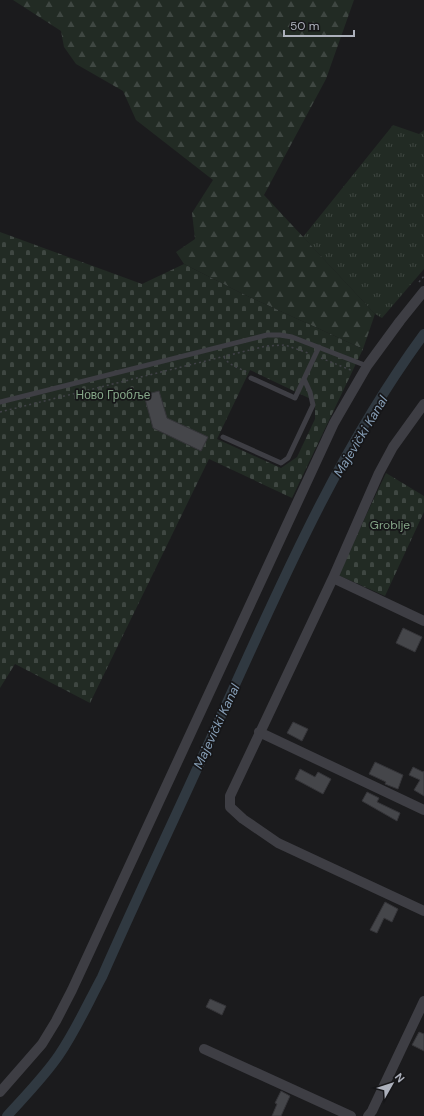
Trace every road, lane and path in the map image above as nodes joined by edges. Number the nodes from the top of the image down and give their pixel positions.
1 (424, 291) edge
2 (319, 347) junction
3 (224, 356) junction
4 (315, 356) junction
5 (364, 371) junction
6 (251, 378) joint
7 (304, 379) junction
8 (0, 402) edge
9 (424, 404) edge
10 (0, 412) edge
11 (223, 437) dead end
12 (334, 578) junction
13 (424, 621) edge
14 (260, 732) junction
15 (424, 810) edge
16 (424, 911) edge
17 (424, 1000) edge
18 (204, 1049) dead end
19 (0, 1092) edge
20 (351, 1116) edge
21 (368, 1116) edge

1 - 5 street
2 - 4 lane
2 - 5 lane
2 - 8 lane
3 - 4 path
3 - 6 path
3 - 10 path
4 - 5 path
4 - 7 lane
5 - 19 street
6 - 7 lane
7 - 11 lane
9 - 12 street
12 - 13 street
12 - 14 street
14 - 15 street
14 - 16 street
17 - 21 street
18 - 20 street

